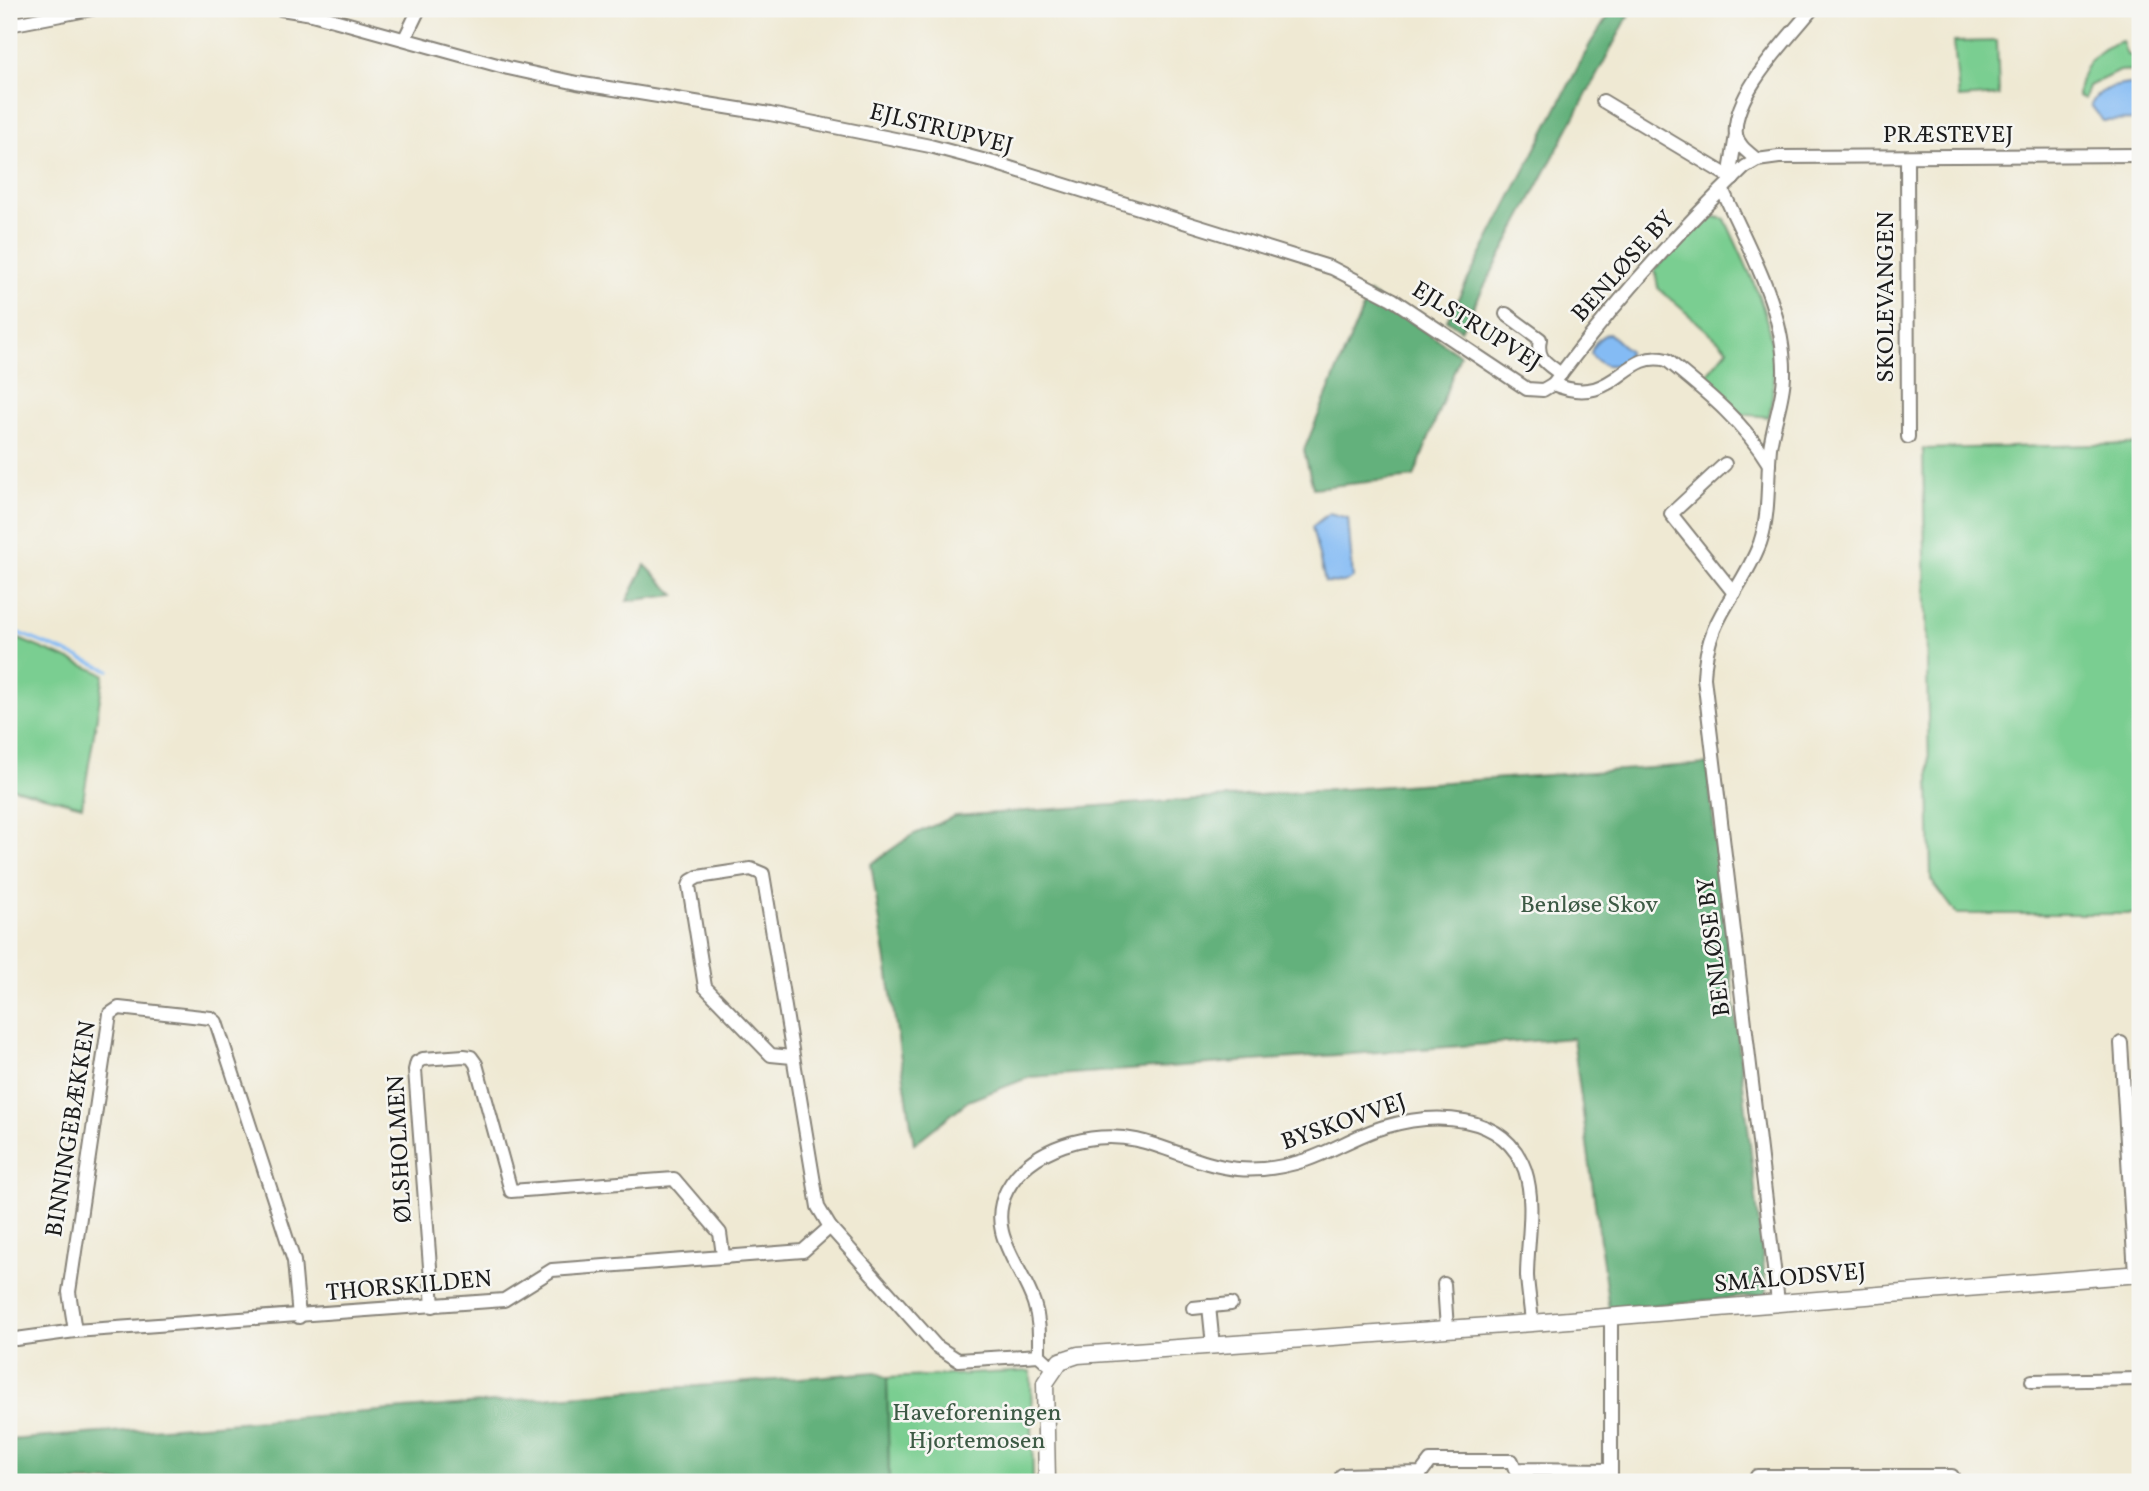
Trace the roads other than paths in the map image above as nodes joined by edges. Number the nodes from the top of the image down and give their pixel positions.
1 (92, 9) edge
2 (281, 9) edge
3 (419, 9) edge
4 (1812, 9) edge
5 (9, 24) edge
6 (405, 38) junction
7 (1604, 101) dead end
8 (1736, 135) junction
9 (2140, 155) edge
10 (1907, 158) junction
11 (1757, 160) junction
12 (1733, 179) junction
13 (1723, 191) junction
14 (1506, 314) dead end
15 (1557, 379) junction
16 (1771, 435) junction
17 (1909, 437) dead end
18 (1754, 440) junction
19 (1725, 464) dead end
20 (1769, 464) junction
21 (1734, 593) junction
22 (2121, 1043) dead end
23 (792, 1057) junction
24 (830, 1227) junction
25 (723, 1255) junction
26 (2138, 1274) edge
27 (1444, 1284) dead end
28 (1778, 1303) junction
29 (1231, 1304) dead end
30 (433, 1306) junction
31 (1209, 1306) junction
32 (1193, 1308) dead end
33 (1611, 1316) junction
34 (299, 1317) junction
35 (1532, 1323) junction
36 (1447, 1329) junction
37 (75, 1331) junction
38 (16, 1339) dead end
39 (1213, 1346) junction
40 (1039, 1355) junction
41 (1053, 1368) junction
42 (2140, 1379) edge
43 (2032, 1381) dead end
44 (1611, 1476) edge
45 (1952, 1476) dead end
46 (1046, 1482) edge
47 (1342, 1482) edge
48 (1758, 1482) edge

1 - 5 street
2 - 6 street, EJLSTRUPVEJ
3 - 6 street
4 - 8 street
6 - 15 street, EJLSTRUPVEJ
7 - 12 street
8 - 11 street
8 - 12 street
9 - 10 street, PRÆSTEVEJ
10 - 11 street, PRÆSTEVEJ
10 - 17 street, SKOLEVANGEN
11 - 12 street, BENLØSE BY
12 - 13 street, BENLØSE BY
13 - 15 street, BENLØSE BY
13 - 16 street, BENLØSE BY
14 - 15 street
15 - 18 street
16 - 18 street
16 - 20 street, BENLØSE BY
18 - 20 street
19 - 21 street
20 - 21 street, BENLØSE BY
21 - 28 street, BENLØSE BY
22 - 26 street, SMÅLODSVEJ
23 - 23 street
23 - 24 street
24 - 25 street, THORSKILDEN
24 - 40 street
25 - 30 street, THORSKILDEN
25 - 30 street, ØLSHOLMEN
26 - 28 street, SMÅLODSVEJ
27 - 36 street
28 - 33 street, SMÅLODSVEJ
29 - 31 street
30 - 34 street, THORSKILDEN
31 - 32 street
31 - 39 street
33 - 35 street, SMÅLODSVEJ
33 - 44 street
34 - 37 street, THORSKILDEN
34 - 37 street, BINNINGEBÆKKEN
35 - 36 street, SMÅLODSVEJ
35 - 40 street, BYSKOVVEJ
36 - 39 street, SMÅLODSVEJ
37 - 38 street, THORSKILDEN
39 - 41 street, SMÅLODSVEJ
40 - 41 street
41 - 46 street
42 - 43 street
44 - 47 street
45 - 48 street

